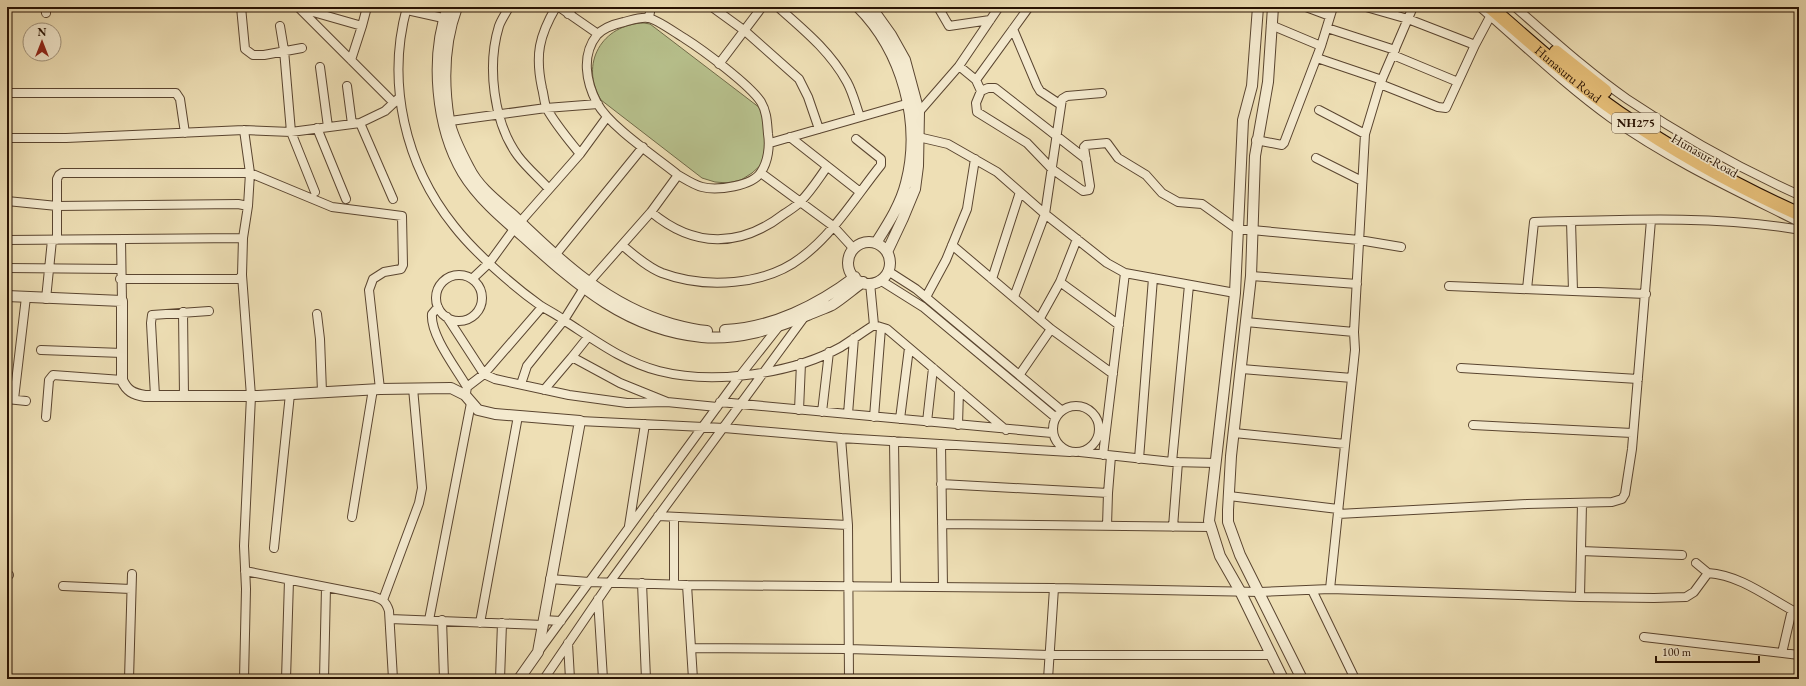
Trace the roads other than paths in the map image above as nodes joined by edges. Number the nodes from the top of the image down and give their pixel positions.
1 (241, 7) edge
2 (298, 7) edge
3 (367, 7) edge
4 (448, 7) edge
5 (456, 7) edge
6 (509, 7) edge
7 (558, 7) edge
8 (574, 7) edge
9 (651, 7) edge
10 (762, 7) edge
11 (778, 7) edge
12 (858, 7) edge
13 (871, 7) edge
14 (938, 7) edge
15 (999, 7) edge
16 (1029, 7) edge
17 (1258, 7) edge
18 (1273, 7) edge
19 (1306, 7) edge
20 (1333, 7) edge
21 (1366, 7) edge
22 (1413, 7) edge
23 (1480, 7) edge
24 (1515, 7) edge
25 (407, 8) edge
26 (717, 9) edge
27 (1494, 10) edge
28 (568, 14) junction
29 (1330, 16) junction
30 (649, 17) junction
31 (444, 18) junction
32 (1408, 19) junction
33 (990, 20) junction
34 (1272, 25) junction
35 (280, 26) dead end
36 (362, 26) junction
37 (1327, 28) junction
38 (1013, 29) junction
39 (745, 31) junction
40 (598, 34) junction
41 (1475, 45) junction
42 (1321, 46) junction
43 (302, 48) dead end
44 (284, 50) junction
45 (1394, 53) junction
46 (1317, 58) junction
47 (351, 60) junction
48 (719, 64) junction
49 (960, 66) junction
50 (320, 67) dead end
51 (976, 80) junction
52 (1381, 82) junction
53 (1458, 82) junction
54 (347, 86) dead end
55 (981, 91) junction
56 (7, 93) edge
57 (1102, 93) dead end
58 (397, 100) junction
59 (913, 102) junction
60 (598, 104) junction
61 (1061, 105) junction
62 (546, 108) junction
63 (1319, 110) dead end
64 (920, 112) junction
65 (500, 114) junction
66 (860, 117) junction
67 (607, 118) junction
68 (446, 122) junction
69 (356, 124) junction
70 (328, 127) junction
71 (317, 128) junction
72 (819, 129) junction
73 (244, 130) junction
74 (291, 132) junction
75 (185, 133) junction
76 (1365, 134) junction
77 (915, 136) junction
78 (790, 137) junction
79 (1057, 137) junction
80 (7, 138) edge
81 (856, 139) dead end
82 (1256, 140) junction
83 (770, 143) junction
84 (643, 147) junction
85 (580, 154) junction
86 (1316, 158) dead end
87 (1086, 159) junction
88 (975, 160) junction
89 (827, 167) junction
90 (1052, 170) junction
91 (250, 173) junction
92 (761, 173) junction
93 (678, 175) junction
94 (1362, 181) junction
95 (549, 189) junction
96 (315, 192) dead end
97 (860, 192) junction
98 (1020, 192) junction
99 (1799, 196) edge
100 (346, 199) dead end
101 (393, 199) dead end
102 (7, 202) edge
103 (800, 202) junction
104 (1799, 204) edge
105 (57, 206) junction
106 (248, 206) junction
107 (651, 212) junction
108 (1045, 214) junction
109 (1799, 214) edge
110 (1651, 220) junction
111 (1571, 221) junction
112 (1799, 223) edge
113 (517, 226) junction
114 (833, 226) junction
115 (1238, 230) junction
116 (1252, 230) junction
117 (243, 238) junction
118 (1077, 239) junction
119 (7, 240) edge
120 (55, 240) junction
121 (120, 240) junction
122 (1359, 240) junction
123 (876, 243) junction
124 (622, 245) junction
125 (952, 245) junction
126 (1401, 247) dead end
127 (854, 249) junction
128 (887, 252) junction
129 (553, 258) junction
130 (490, 262) junction
131 (7, 268) edge
132 (50, 269) junction
133 (120, 269) junction
134 (888, 271) junction
135 (1125, 273) junction
136 (242, 275) junction
137 (1251, 276) junction
138 (1153, 278) junction
139 (120, 279) junction
140 (472, 279) junction
141 (992, 279) junction
142 (880, 280) junction
143 (863, 281) junction
144 (1060, 282) junction
145 (1357, 284) junction
146 (586, 285) junction
147 (1189, 285) junction
148 (1449, 286) dead end
149 (1527, 289) junction
150 (1573, 291) junction
151 (1235, 293) junction
152 (1646, 294) junction
153 (7, 296) edge
154 (26, 297) junction
155 (926, 297) junction
156 (1014, 297) junction
157 (46, 299) junction
158 (122, 301) junction
159 (812, 305) junction
160 (542, 306) junction
161 (438, 307) junction
162 (209, 311) dead end
163 (183, 312) junction
164 (317, 314) dead end
165 (787, 316) junction
166 (805, 316) junction
167 (447, 317) junction
168 (1040, 318) junction
169 (564, 320) junction
170 (1246, 322) junction
171 (1119, 325) junction
172 (877, 326) junction
173 (777, 327) junction
174 (1051, 329) junction
175 (1354, 332) junction
176 (588, 337) junction
177 (854, 338) junction
178 (908, 348) junction
179 (42, 350) dead end
180 (829, 352) junction
181 (122, 353) junction
182 (572, 357) junction
183 (801, 363) junction
184 (933, 368) junction
185 (1461, 368) dead end
186 (1242, 369) junction
187 (762, 373) junction
188 (484, 374) junction
189 (1020, 374) junction
190 (1113, 374) junction
191 (739, 377) junction
192 (1352, 378) junction
193 (122, 380) junction
194 (1638, 380) junction
195 (521, 384) junction
196 (413, 388) junction
197 (376, 389) junction
198 (544, 390) junction
199 (959, 390) junction
200 (322, 392) junction
201 (290, 394) junction
202 (468, 395) junction
203 (155, 396) junction
204 (184, 396) junction
205 (251, 396) junction
206 (10, 399) edge
207 (26, 401) dead end
208 (667, 402) junction
209 (719, 404) junction
210 (740, 404) junction
211 (799, 410) junction
212 (1061, 410) junction
213 (822, 412) junction
214 (848, 414) junction
215 (518, 416) junction
216 (46, 417) dead end
217 (874, 417) junction
218 (1055, 417) junction
219 (900, 419) junction
220 (580, 421) junction
221 (927, 422) junction
222 (645, 424) junction
223 (958, 425) junction
224 (1473, 425) dead end
225 (702, 427) junction
226 (724, 428) junction
227 (1006, 430) junction
228 (1052, 433) junction
229 (1234, 433) junction
230 (1632, 433) junction
231 (841, 438) junction
232 (894, 441) junction
233 (941, 444) junction
234 (1345, 444) junction
235 (1070, 452) junction
236 (1080, 452) junction
237 (1107, 456) junction
238 (1139, 459) junction
239 (1175, 462) junction
240 (1216, 463) junction
241 (941, 484) junction
242 (1108, 493) junction
243 (1229, 496) junction
244 (1582, 503) junction
245 (1338, 512) junction
246 (658, 516) junction
247 (352, 517) dead end
248 (674, 517) junction
249 (942, 524) junction
250 (848, 525) junction
251 (1107, 526) junction
252 (1173, 527) junction
253 (1211, 527) junction
254 (628, 529) junction
255 (274, 548) dead end
256 (1581, 551) junction
257 (1682, 555) dead end
258 (1696, 563) dead end
259 (245, 572) junction
260 (1708, 573) junction
261 (132, 574) dead end
262 (550, 579) junction
263 (289, 580) junction
264 (589, 582) junction
265 (610, 582) junction
266 (642, 583) junction
267 (674, 584) junction
268 (687, 584) junction
269 (63, 586) dead end
270 (849, 586) junction
271 (896, 586) junction
272 (326, 587) junction
273 (943, 587) junction
274 (1054, 588) junction
275 (131, 589) junction
276 (1330, 589) junction
277 (1312, 590) junction
278 (1240, 591) junction
279 (1260, 592) junction
280 (1580, 597) junction
281 (598, 599) junction
282 (383, 600) junction
283 (1796, 612) edge
284 (390, 619) junction
285 (429, 620) junction
286 (442, 620) junction
287 (561, 621) junction
288 (480, 623) junction
289 (543, 623) junction
290 (502, 624) junction
291 (1644, 637) dead end
292 (568, 643) junction
293 (691, 648) junction
294 (848, 649) junction
295 (538, 652) junction
296 (1782, 653) junction
297 (1049, 655) junction
298 (1272, 655) junction
299 (1799, 655) edge
300 (129, 679) edge
301 (244, 679) edge
302 (286, 679) edge
303 (324, 679) edge
304 (393, 679) edge
305 (444, 679) edge
306 (500, 679) edge
307 (518, 679) edge
308 (544, 679) edge
309 (570, 679) edge
310 (603, 679) edge
311 (646, 679) edge
312 (693, 679) edge
313 (849, 679) edge
314 (1048, 679) edge
315 (1283, 679) edge
316 (1302, 679) edge
317 (1355, 679) edge

1 - 44 street
2 - 36 street
2 - 47 street
3 - 36 street
4 - 31 street
5 - 68 street
6 - 65 street
7 - 28 street
7 - 62 street
8 - 28 street
9 - 30 street
10 - 39 street
11 - 66 street
12 - 59 street
13 - 59 street
14 - 33 street
15 - 33 street
16 - 38 street
17 - 115 street
18 - 34 street
19 - 29 street
20 - 29 street
21 - 32 street
22 - 32 street
23 - 27 street
24 - 99 street
25 - 31 street
25 - 58 street
26 - 39 street
27 - 41 street
27 - 104 highway, Hunasur Road / NH275
27 - 109 highway, Hunasuru Road / NH275
27 - 112 street
28 - 40 street
29 - 37 street
30 - 40 street
30 - 48 street
31 - 68 street
32 - 41 street
32 - 45 street
33 - 49 street
34 - 42 street
34 - 82 street
35 - 44 street
36 - 47 street
37 - 42 street
37 - 45 street
38 - 51 street
38 - 61 street
39 - 48 street
39 - 72 street
40 - 60 street
41 - 53 street
42 - 46 street
43 - 44 street
44 - 74 street
45 - 52 street
45 - 53 street
46 - 52 street
46 - 82 street
47 - 58 street
48 - 83 street
49 - 51 street
49 - 64 street
50 - 70 street
51 - 55 street
52 - 53 street
52 - 76 street
54 - 69 street
55 - 79 street
55 - 90 street
56 - 75 street
57 - 61 street
58 - 69 street
58 - 130 street
59 - 64 street
59 - 66 street
59 - 77 street
60 - 62 street
60 - 67 street
61 - 79 street
62 - 65 street
62 - 85 street
63 - 76 street
64 - 77 street
65 - 68 street
65 - 95 street
66 - 72 street
67 - 84 street
67 - 85 street
68 - 113 street
69 - 70 street
69 - 101 street
70 - 71 street
71 - 74 street
71 - 100 street
72 - 78 street
73 - 74 street
73 - 75 street
73 - 91 street
74 - 96 street
75 - 80 street
76 - 94 street
77 - 88 street
77 - 123 street
77 - 128 street
78 - 83 street
78 - 89 street
79 - 87 street
79 - 90 street
81 - 97 street
82 - 116 street
83 - 92 street
84 - 93 street
84 - 129 street
85 - 95 street
86 - 94 street
87 - 90 street
87 - 115 street
88 - 98 street
88 - 125 street
89 - 97 street
89 - 103 street
90 - 108 street
91 - 105 street
91 - 106 street
91 - 197 street
92 - 93 street
92 - 103 street
93 - 107 street
94 - 122 street
95 - 113 street
97 - 114 street
98 - 108 street
98 - 141 street
102 - 105 street
103 - 107 street
103 - 114 street
105 - 106 street
105 - 120 street
106 - 117 street
107 - 124 street
108 - 118 street
108 - 156 street
110 - 111 street
110 - 112 street
110 - 152 street
111 - 149 street
111 - 150 street
113 - 129 street
113 - 130 street
114 - 124 street
114 - 127 street
115 - 116 street
115 - 151 street
116 - 122 street
116 - 137 street
117 - 121 street
117 - 136 street
118 - 135 street
118 - 144 street
119 - 120 street
120 - 121 street
120 - 132 street
121 - 133 street
122 - 126 street
122 - 145 street
123 - 127 street
123 - 128 street
124 - 146 street
125 - 141 street
125 - 155 street
127 - 143 street
128 - 134 street
129 - 146 street
130 - 140 street
130 - 160 street
131 - 132 street
132 - 133 street
132 - 157 street
133 - 139 street
134 - 142 street
134 - 155 street
135 - 138 street
135 - 171 street
136 - 139 street
136 - 205 street
137 - 145 street
137 - 170 street
138 - 147 street
138 - 238 street
139 - 158 street
140 - 161 street
140 - 167 street
141 - 156 street
142 - 143 street
142 - 218 street
143 - 159 street
143 - 166 street
143 - 172 street
144 - 168 street
144 - 171 street
145 - 175 street
146 - 165 street
146 - 169 street
146 - 173 street
147 - 151 street
147 - 239 street
148 - 149 street
149 - 150 street
150 - 152 street
151 - 240 street
152 - 194 street
153 - 154 street
154 - 157 street
154 - 206 street
155 - 189 street
156 - 168 street
157 - 158 street
158 - 181 street
159 - 165 street
159 - 166 street
160 - 169 street
160 - 188 street
161 - 167 street
161 - 202 street
162 - 163 street
163 - 203 street
163 - 204 street
164 - 200 street
165 - 173 street
166 - 173 street
166 - 187 street
167 - 188 street
168 - 174 street
169 - 176 street
169 - 195 street
170 - 175 street
170 - 186 street
171 - 190 street
172 - 177 street
172 - 178 street
172 - 217 street
173 - 191 street
174 - 189 street
174 - 190 street
175 - 192 street
176 - 182 street
176 - 191 street
177 - 180 street
177 - 214 street
178 - 184 street
178 - 219 street
179 - 181 street
180 - 183 street
180 - 213 street
181 - 193 street
182 - 198 street
182 - 208 street
183 - 187 street
183 - 211 street
184 - 199 street
184 - 221 street
185 - 194 street
186 - 192 street
186 - 229 street
187 - 191 street
187 - 210 street
188 - 195 street
188 - 202 street
189 - 212 street
190 - 237 street
191 - 209 street
192 - 234 street
193 - 203 street
193 - 216 street
194 - 230 street
195 - 198 street
196 - 197 street
196 - 202 street
196 - 282 street
197 - 200 street
197 - 247 street
198 - 208 street
199 - 223 street
199 - 227 street
200 - 201 street
201 - 205 street
201 - 255 street
202 - 215 street
202 - 285 street
203 - 204 street
204 - 205 street
205 - 259 street
206 - 207 street
208 - 209 street
209 - 210 street
209 - 225 street
210 - 211 street
210 - 226 street
211 - 213 street
212 - 218 street
212 - 236 street
213 - 214 street
214 - 217 street
215 - 220 street
215 - 288 street
217 - 219 street
218 - 228 street
219 - 221 street
220 - 222 street
220 - 262 street
221 - 223 street
222 - 225 street
222 - 254 street
223 - 227 street
224 - 230 street
225 - 226 street
225 - 254 street
226 - 231 street
226 - 246 street
227 - 228 street
228 - 235 street
229 - 234 street
229 - 243 street
230 - 244 street
231 - 232 street
231 - 250 street
232 - 233 street
232 - 271 street
233 - 235 street
233 - 241 street
234 - 245 street
235 - 236 street
236 - 237 street
237 - 238 street
237 - 242 street
238 - 239 street
239 - 240 street
239 - 252 street
240 - 253 street
241 - 242 street
241 - 249 street
242 - 251 street
243 - 245 street
243 - 279 street
244 - 245 street
244 - 256 street
245 - 276 street
246 - 248 street
246 - 265 street
248 - 250 street
248 - 267 street
249 - 251 street
249 - 273 street
250 - 270 street
251 - 252 street
252 - 253 street
253 - 278 street
254 - 264 street
256 - 257 street
256 - 280 street
258 - 260 street
259 - 263 street
259 - 301 street
260 - 280 street
260 - 283 street
261 - 275 street
262 - 264 street
262 - 289 street
263 - 272 street
263 - 302 street
264 - 265 street
264 - 287 street
265 - 266 street
265 - 281 street
266 - 267 street
266 - 311 street
267 - 268 street
268 - 270 street
268 - 293 street
269 - 275 street
270 - 271 street
270 - 294 street
271 - 273 street
272 - 282 street
272 - 303 street
273 - 274 street
274 - 278 street
274 - 297 street
275 - 300 street
276 - 277 street
276 - 280 street
277 - 279 street
277 - 317 street
278 - 279 street
278 - 298 street
279 - 316 street
281 - 292 street
281 - 310 street
282 - 284 street
283 - 296 street
284 - 285 street
284 - 304 street
285 - 286 street
286 - 288 street
286 - 305 street
287 - 289 street
287 - 295 street
288 - 290 street
289 - 290 street
289 - 295 street
290 - 306 street
291 - 296 street
292 - 308 street
292 - 309 street
293 - 294 street
293 - 312 street
294 - 297 street
294 - 313 street
295 - 307 street
296 - 299 street
297 - 298 street
297 - 314 street
298 - 315 street

